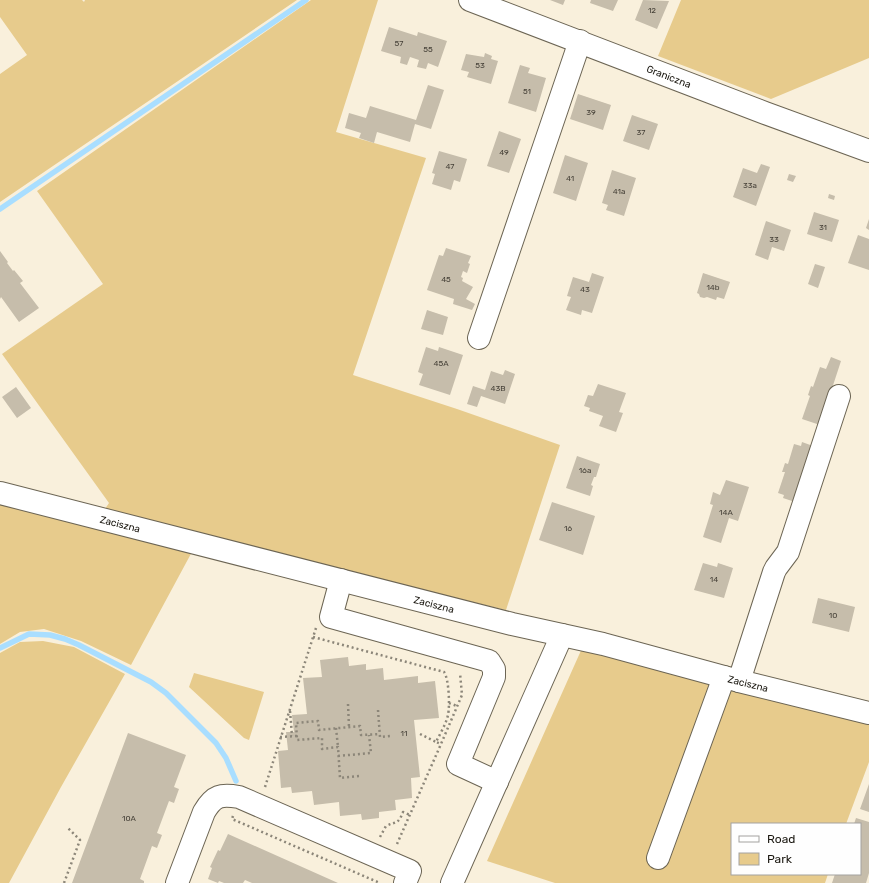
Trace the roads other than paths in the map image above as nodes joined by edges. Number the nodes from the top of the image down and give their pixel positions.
1 (470, 0) edge
2 (580, 42) junction
3 (869, 151) edge
4 (479, 338) dead end
5 (839, 396) dead end
6 (0, 493) edge
7 (341, 580) junction
8 (562, 635) junction
9 (732, 679) junction
10 (869, 713) edge
11 (497, 782) junction
12 (658, 858) dead end
13 (178, 883) edge
14 (405, 883) edge
15 (452, 883) edge

1 - 2 street, Graniczna
2 - 3 street, Graniczna
2 - 4 street
5 - 9 street
6 - 7 street, Zaciszna
7 - 8 street, Zaciszna
7 - 11 street
8 - 9 street, Zaciszna
8 - 11 street
9 - 10 street, Zaciszna
9 - 12 street
11 - 15 street
13 - 14 street

